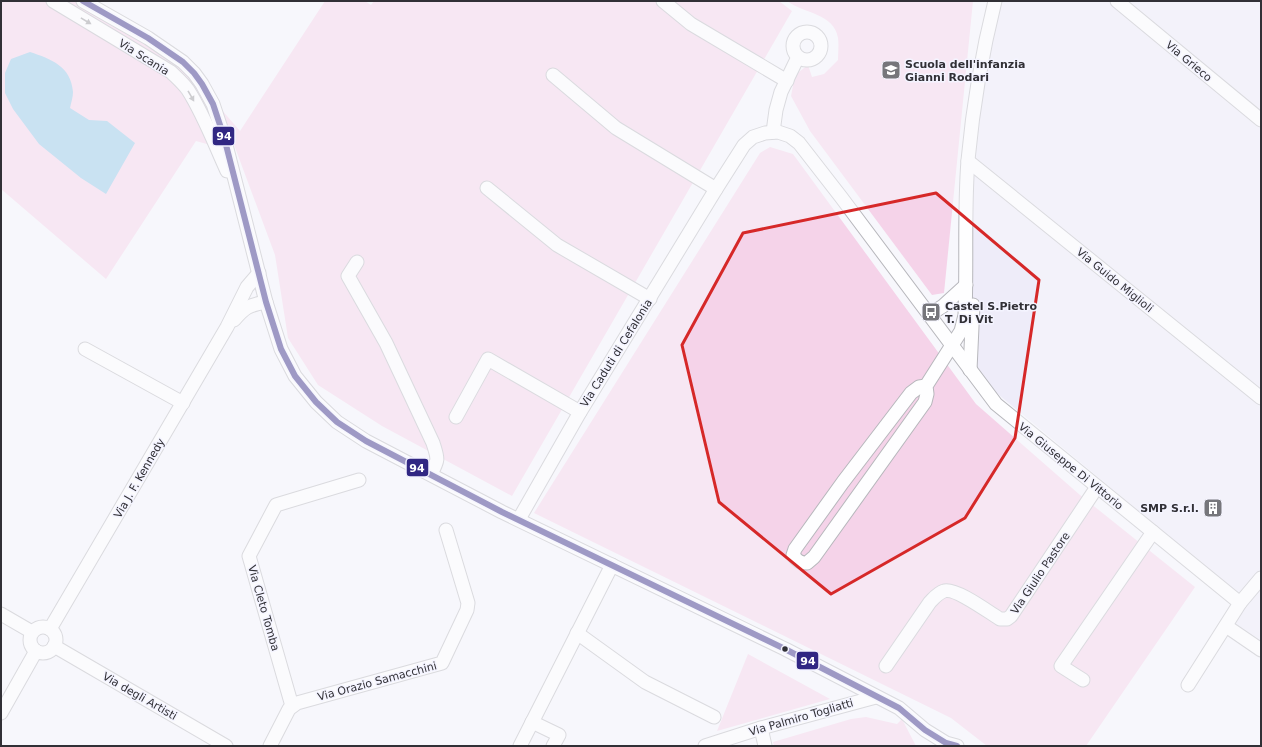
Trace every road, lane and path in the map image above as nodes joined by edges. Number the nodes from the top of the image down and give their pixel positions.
1 (53, 1) edge
2 (83, 1) edge
3 (663, 1) edge
4 (995, 1) edge
5 (1117, 1) edge
6 (798, 57) dead end
7 (553, 75) dead end
8 (787, 81) junction
9 (1261, 120) edge
10 (773, 132) junction
11 (968, 161) junction
12 (487, 188) dead end
13 (716, 189) junction
14 (841, 197) joint
15 (241, 202) junction
16 (357, 262) dead end
17 (259, 272) junction
18 (966, 285) junction
19 (650, 299) junction
20 (266, 302) junction
21 (929, 315) junction
22 (227, 327) junction
23 (952, 346) junction
24 (85, 348) dead end
25 (970, 370) junction
26 (926, 386) junction
27 (1261, 398) edge
28 (183, 403) junction
29 (580, 412) junction
30 (456, 417) dead end
31 (430, 474) junction
32 (359, 480) dead end
33 (1097, 487) junction
34 (519, 520) junction
35 (446, 530) dead end
36 (1153, 532) junction
37 (612, 565) junction
38 (1261, 578) edge
39 (1240, 603) junction
40 (1, 614) edge
41 (1226, 626) junction
42 (50, 629) junction
43 (32, 632) junction
44 (577, 633) junction
45 (54, 646) junction
46 (1261, 650) edge
47 (36, 651) junction
48 (886, 666) dead end
49 (1083, 680) dead end
50 (1188, 685) dead end
51 (876, 697) junction
52 (292, 706) junction
53 (1, 712) edge
54 (714, 717) dead end
55 (532, 722) junction
56 (761, 728) junction
57 (925, 730) junction
58 (226, 746) edge
59 (270, 746) edge
60 (520, 746) edge
61 (554, 746) edge
62 (704, 746) edge
63 (765, 746) edge
64 (932, 746) edge
65 (957, 746) edge

1 -> 15 street, Via Scania
2 - 15 street, Via Scania
3 - 8 street
4 - 11 street
5 - 9 street, Via Grieco
6 - 8 street
7 - 13 street
8 - 10 street
10 - 13 street, Via Caduti di Cefalonia
10 - 14 street, Via Caduti di Cefalonia
11 - 18 street
11 - 27 street, Via Guido Miglioli
12 - 19 street
13 - 19 street, Via Caduti di Cefalonia
14 - 21 street, Via Giuseppe Di Vittorio
15 - 17 street, Via Scania
16 - 31 street
17 - 20 street, Via Scania
17 - 22 street
18 - 21 street
18 - 23 street
18 - 25 street
19 - 29 street, Via Caduti di Cefalonia
20 - 22 street
20 - 31 street, Via Scania
21 - 23 street, Via Giuseppe Di Vittorio
22 - 28 street, Via J. F. Kennedy
23 - 25 street, Via Giuseppe Di Vittorio
23 - 26 street
24 - 28 street
25 - 33 street, Via Giuseppe Di Vittorio
26 - 26 street
28 - 42 street, Via J. F. Kennedy
29 - 30 street
29 - 34 street, Via Caduti di Cefalonia
31 - 34 street, Via Scania
32 - 52 street, Via Cleto Tomba
33 - 36 street, Via Giuseppe Di Vittorio
33 - 48 street, Via Giulio Pastore
34 - 37 street, Via Scania
35 - 52 street, Via Orazio Samacchini
36 - 39 street, Via Giuseppe Di Vittorio
36 - 49 street
37 - 44 street
37 - 51 street, Via Scania
38 - 39 street
39 - 41 street
40 - 43 street
41 - 46 street
41 - 50 street
42 - 43 street
42 - 45 street
43 - 47 street
44 - 54 street
44 - 55 street
45 - 47 street
45 - 58 street, Via degli Artisti
47 - 53 street
51 - 56 street, Via Palmiro Togliatti
51 - 57 street, Via Scania
52 - 59 street
55 - 60 street
55 - 61 street
56 - 62 street, Via Palmiro Togliatti
56 - 63 street
57 - 64 street, Via Scania
57 - 65 street, Via Scania

